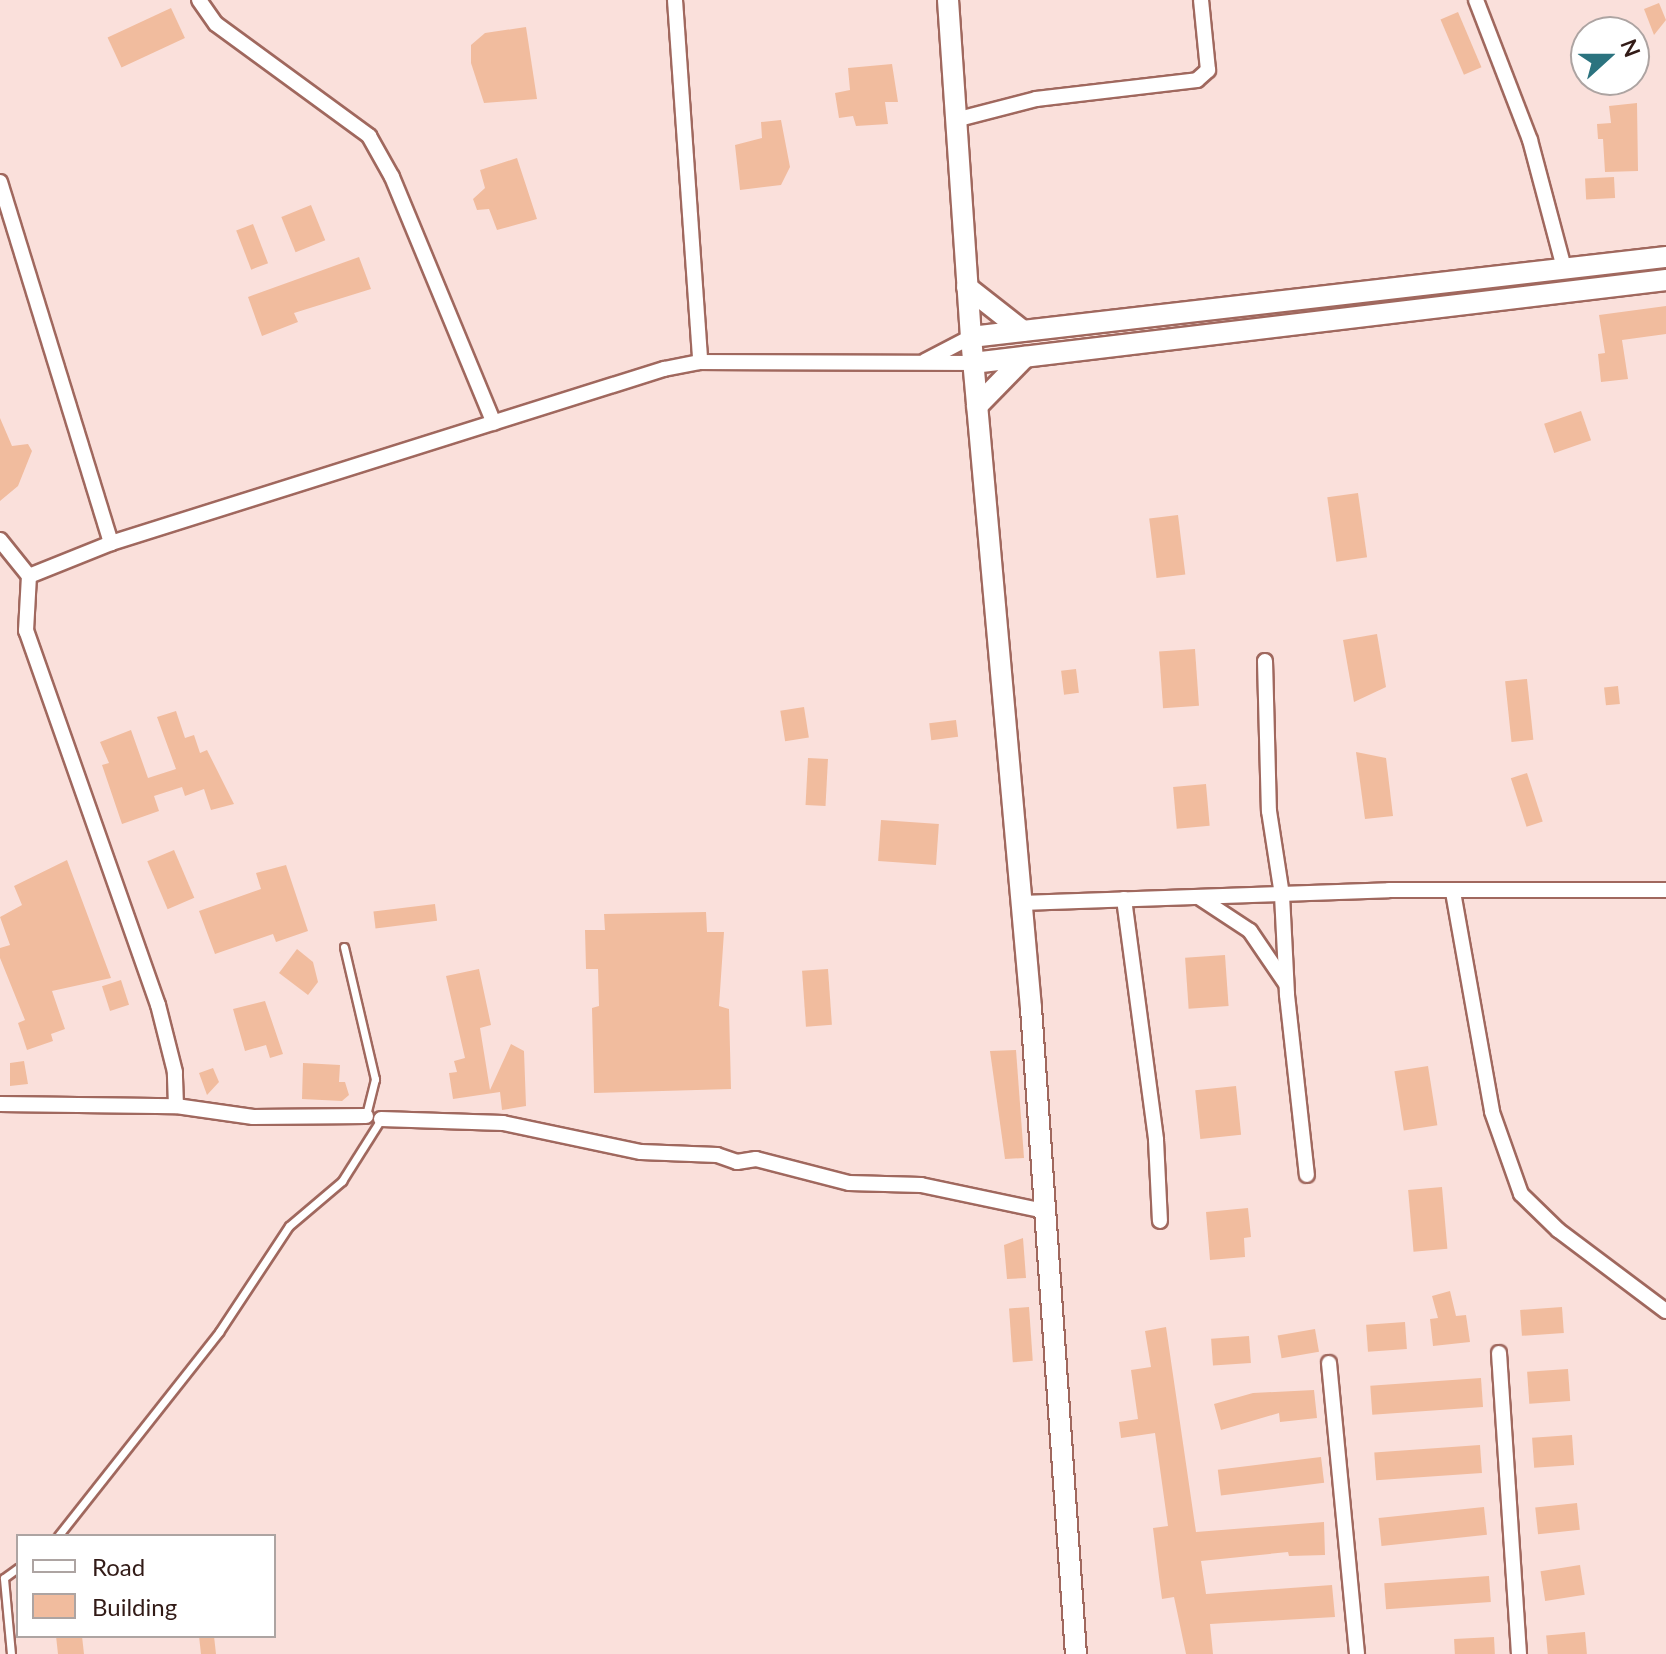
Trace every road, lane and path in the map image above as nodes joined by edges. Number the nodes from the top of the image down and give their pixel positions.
1 (199, 0) edge
2 (675, 0) edge
3 (948, 0) edge
4 (1201, 0) edge
5 (1476, 0) edge
6 (955, 120) junction
7 (0, 182) edge
8 (1666, 257) edge
9 (1564, 268) junction
10 (1666, 280) edge
11 (1431, 285) junction
12 (967, 287) junction
13 (1435, 307) junction
14 (1023, 331) junction
15 (971, 337) junction
16 (1025, 357) junction
17 (700, 362) junction
18 (921, 363) junction
19 (973, 363) junction
20 (977, 406) junction
21 (494, 423) junction
22 (0, 540) edge
23 (111, 543) junction
24 (29, 576) junction
25 (1265, 661) dead end
26 (1666, 890) edge
27 (1453, 892) junction
28 (1282, 895) junction
29 (1200, 898) junction
30 (1124, 899) junction
31 (1021, 903) junction
32 (344, 947) dead end
33 (1286, 984) junction
34 (0, 1104) edge
35 (176, 1106) junction
36 (374, 1118) junction
37 (1307, 1175) dead end
38 (1044, 1211) junction
39 (1160, 1221) dead end
40 (1666, 1311) edge
41 (1499, 1353) dead end
42 (1329, 1363) dead end
43 (60, 1534) edge
44 (16, 1569) edge
45 (11, 1654) edge
46 (1076, 1654) edge
47 (1357, 1654) edge
48 (1519, 1654) edge

1 - 21 street
2 - 17 street
3 - 6 main road
4 - 6 street
5 - 9 street
6 - 12 main road
7 - 23 street
8 - 9 main road
9 - 11 main road
10 - 13 main road
11 - 13 main road
11 - 14 main road
12 - 14 main road
12 - 15 main road
13 - 16 main road
14 - 15 main road
15 - 18 street
15 - 19 main road
16 - 19 main road
16 - 20 main road
17 - 18 street
17 - 21 street
18 - 19 street
19 - 20 main road
20 - 31 main road
21 - 23 street
22 - 24 street
23 - 24 street
24 - 35 street
25 - 28 street
26 - 27 street
27 - 28 street
27 - 40 street
28 - 29 street
28 - 33 street
29 - 30 street
29 - 33 street
30 - 31 street
30 - 39 street
31 - 38 main road
32 - 36 lane
33 - 37 street
34 - 35 street
35 - 36 street
36 - 38 street
36 - 43 lane
38 - 46 main road
41 - 48 street
42 - 47 street
44 - 45 lane

